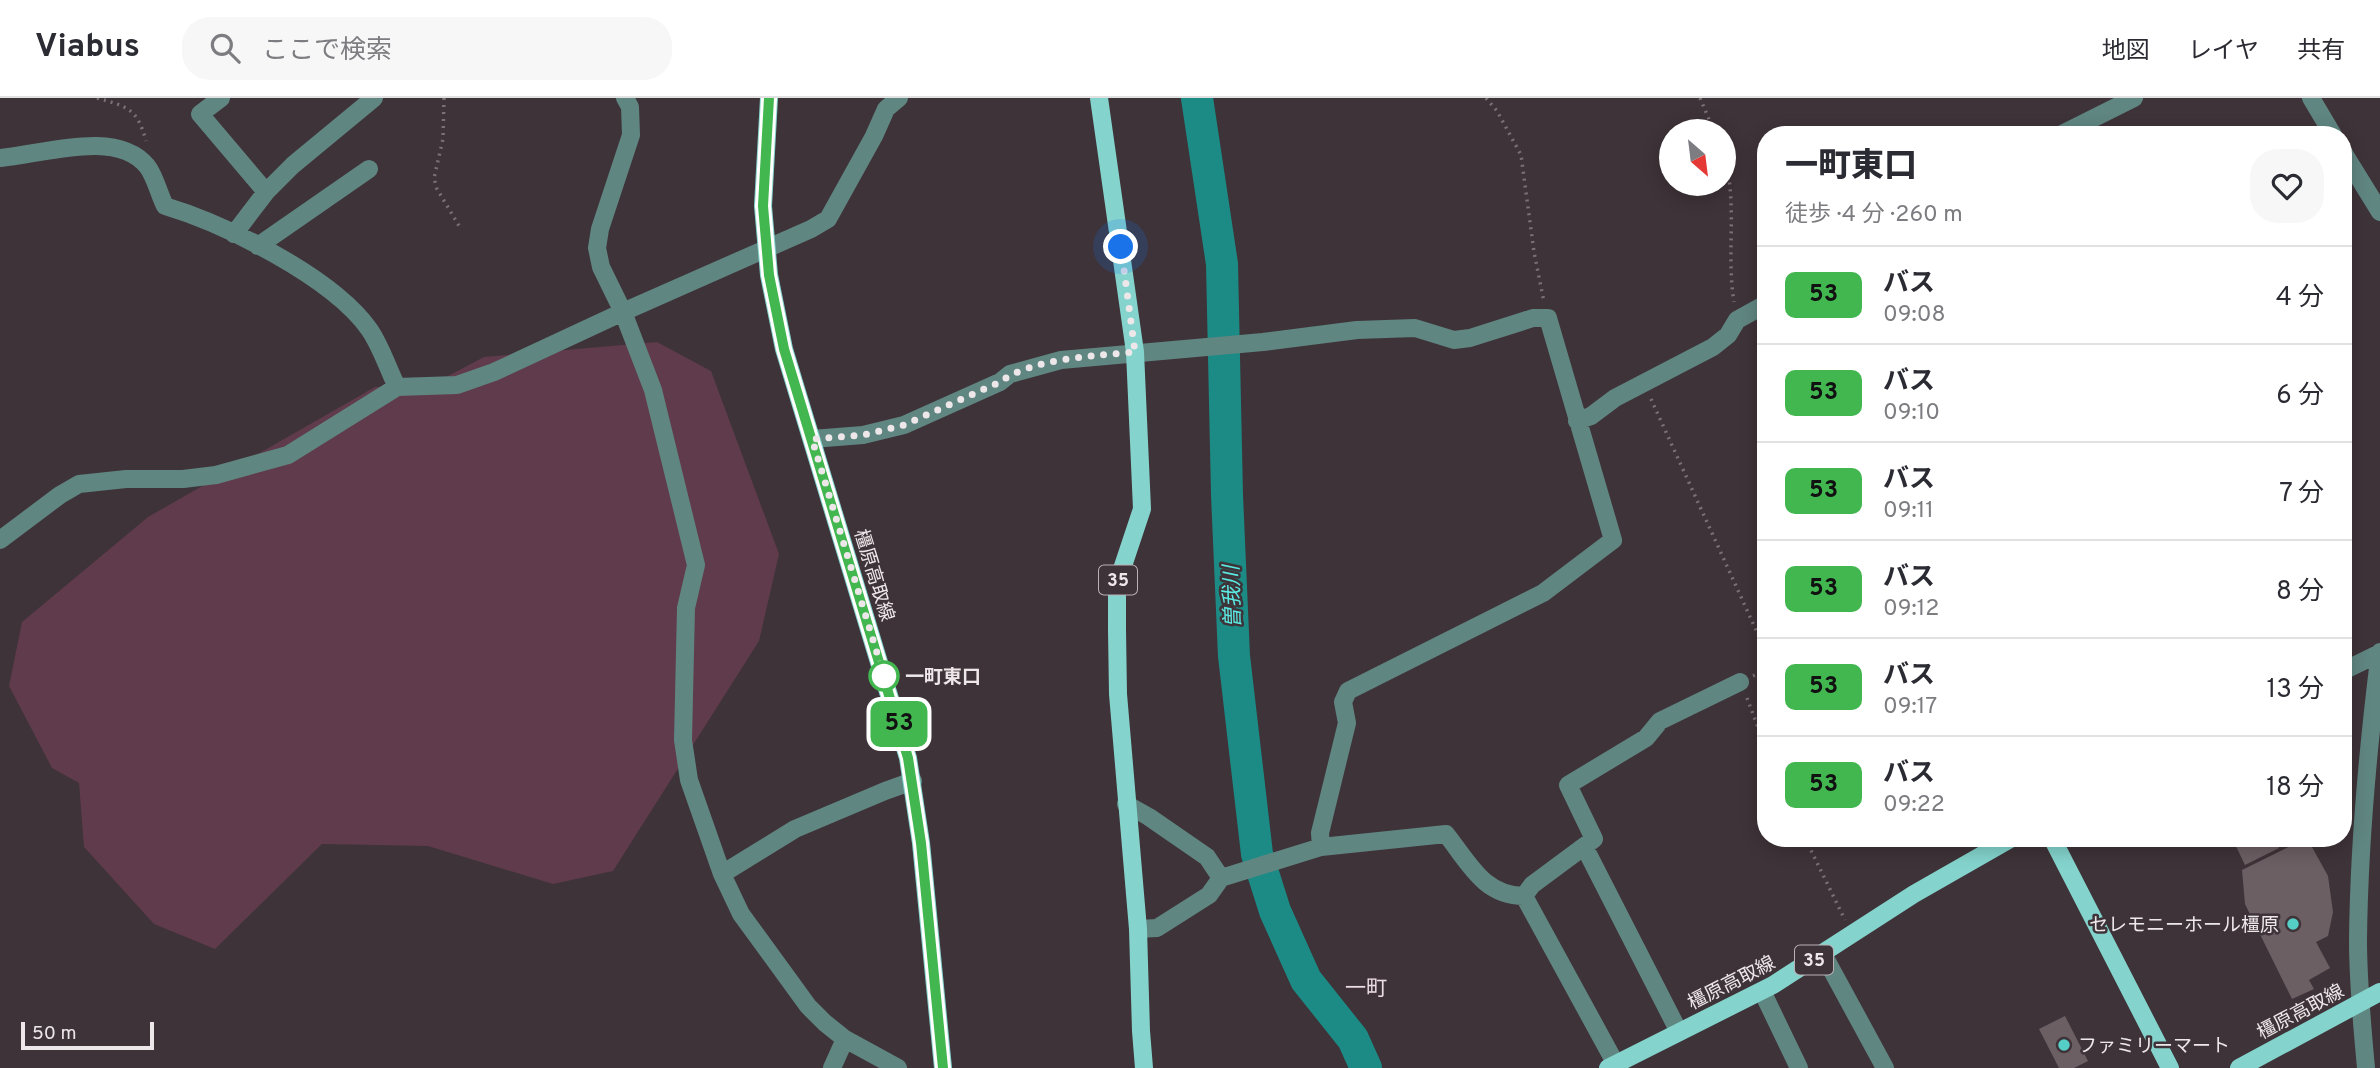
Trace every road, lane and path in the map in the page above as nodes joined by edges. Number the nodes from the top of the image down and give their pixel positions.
1 (97, 98) edge
2 (221, 98) edge
3 (374, 98) edge
4 (444, 98) edge
5 (625, 98) edge
6 (769, 98) edge
7 (898, 98) edge
8 (1099, 98) edge
9 (1486, 98) edge
10 (1700, 98) edge
11 (2134, 98) edge
12 (2311, 98) edge
13 (1709, 119) edge
14 (2078, 126) edge
15 (2328, 126) edge
16 (0, 158) edge
17 (147, 166) junction
18 (2352, 167) edge
19 (369, 169) dead end
20 (266, 192) junction
21 (1732, 196) edge
22 (2380, 212) edge
23 (461, 229) dead end
24 (234, 234) junction
25 (258, 246) junction
26 (766, 248) junction
27 (1757, 309) edge
28 (623, 312) junction
29 (1548, 317) junction
30 (1737, 320) junction
31 (1135, 352) junction
32 (1644, 383) junction
33 (397, 387) junction
34 (1577, 421) junction
35 (812, 439) junction
36 (0, 540) edge
37 (1757, 633) edge
38 (2380, 653) edge
39 (2352, 667) edge
40 (1740, 682) dead end
41 (913, 781) junction
42 (1126, 804) junction
43 (1321, 847) junction
44 (1809, 847) edge
45 (1996, 847) edge
46 (2057, 847) edge
47 (1585, 848) junction
48 (722, 874) junction
49 (1225, 877) junction
50 (1524, 896) junction
51 (1138, 929) junction
52 (1852, 935) junction
53 (1823, 954) junction
54 (1762, 991) junction
55 (2380, 992) edge
56 (2361, 1002) junction
57 (1679, 1032) junction
58 (845, 1039) junction
59 (1614, 1067) edge
60 (832, 1068) edge
61 (898, 1068) edge
62 (943, 1068) edge
63 (1144, 1068) edge
64 (1799, 1068) edge
65 (1885, 1068) edge
66 (2170, 1068) edge
67 (2239, 1068) edge
68 (2366, 1068) edge

1 - 17 path
2 - 20 street
3 - 20 street
4 - 23 path
5 - 28 street
6 - 26 main road, 橿原高取線
7 - 26 street
8 - 31 main road, 35
9 - 29 path
10 - 13 path
11 - 14 street
12 - 15 street
16 - 17 street
17 - 24 street
18 - 22 street
19 - 25 street
20 - 24 street
21 - 30 path
24 - 25 street
25 - 33 street
26 - 28 street
26 - 35 main road, 橿原高取線
27 - 30 street
28 - 33 street
28 - 48 street
29 - 31 street
29 - 34 street
30 - 32 street
31 - 35 street
31 - 42 main road, 35
32 - 34 street
32 - 37 path
33 - 36 street
34 - 43 street
35 - 41 main road, 橿原高取線
38 - 39 street
38 - 56 street
40 - 47 street
41 - 48 street
41 - 62 main road, 橿原高取線
42 - 49 street
42 - 51 main road, 35
43 - 49 street
43 - 50 street
44 - 52 path
45 - 52 main road, 橿原高取線 / 35
46 - 66 main road
47 - 50 street
47 - 57 street
48 - 58 street
49 - 51 street
50 - 59 street
51 - 63 main road, 35
52 - 53 main road, 橿原高取線 / 35
53 - 54 main road, 橿原高取線 / 35
53 - 65 street
54 - 57 main road, 橿原高取線 / 35
54 - 64 street
55 - 56 main road, 橿原高取線
56 - 67 main road, 橿原高取線
56 - 68 street
57 - 59 main road, 橿原高取線 / 35
58 - 60 street
58 - 61 street

